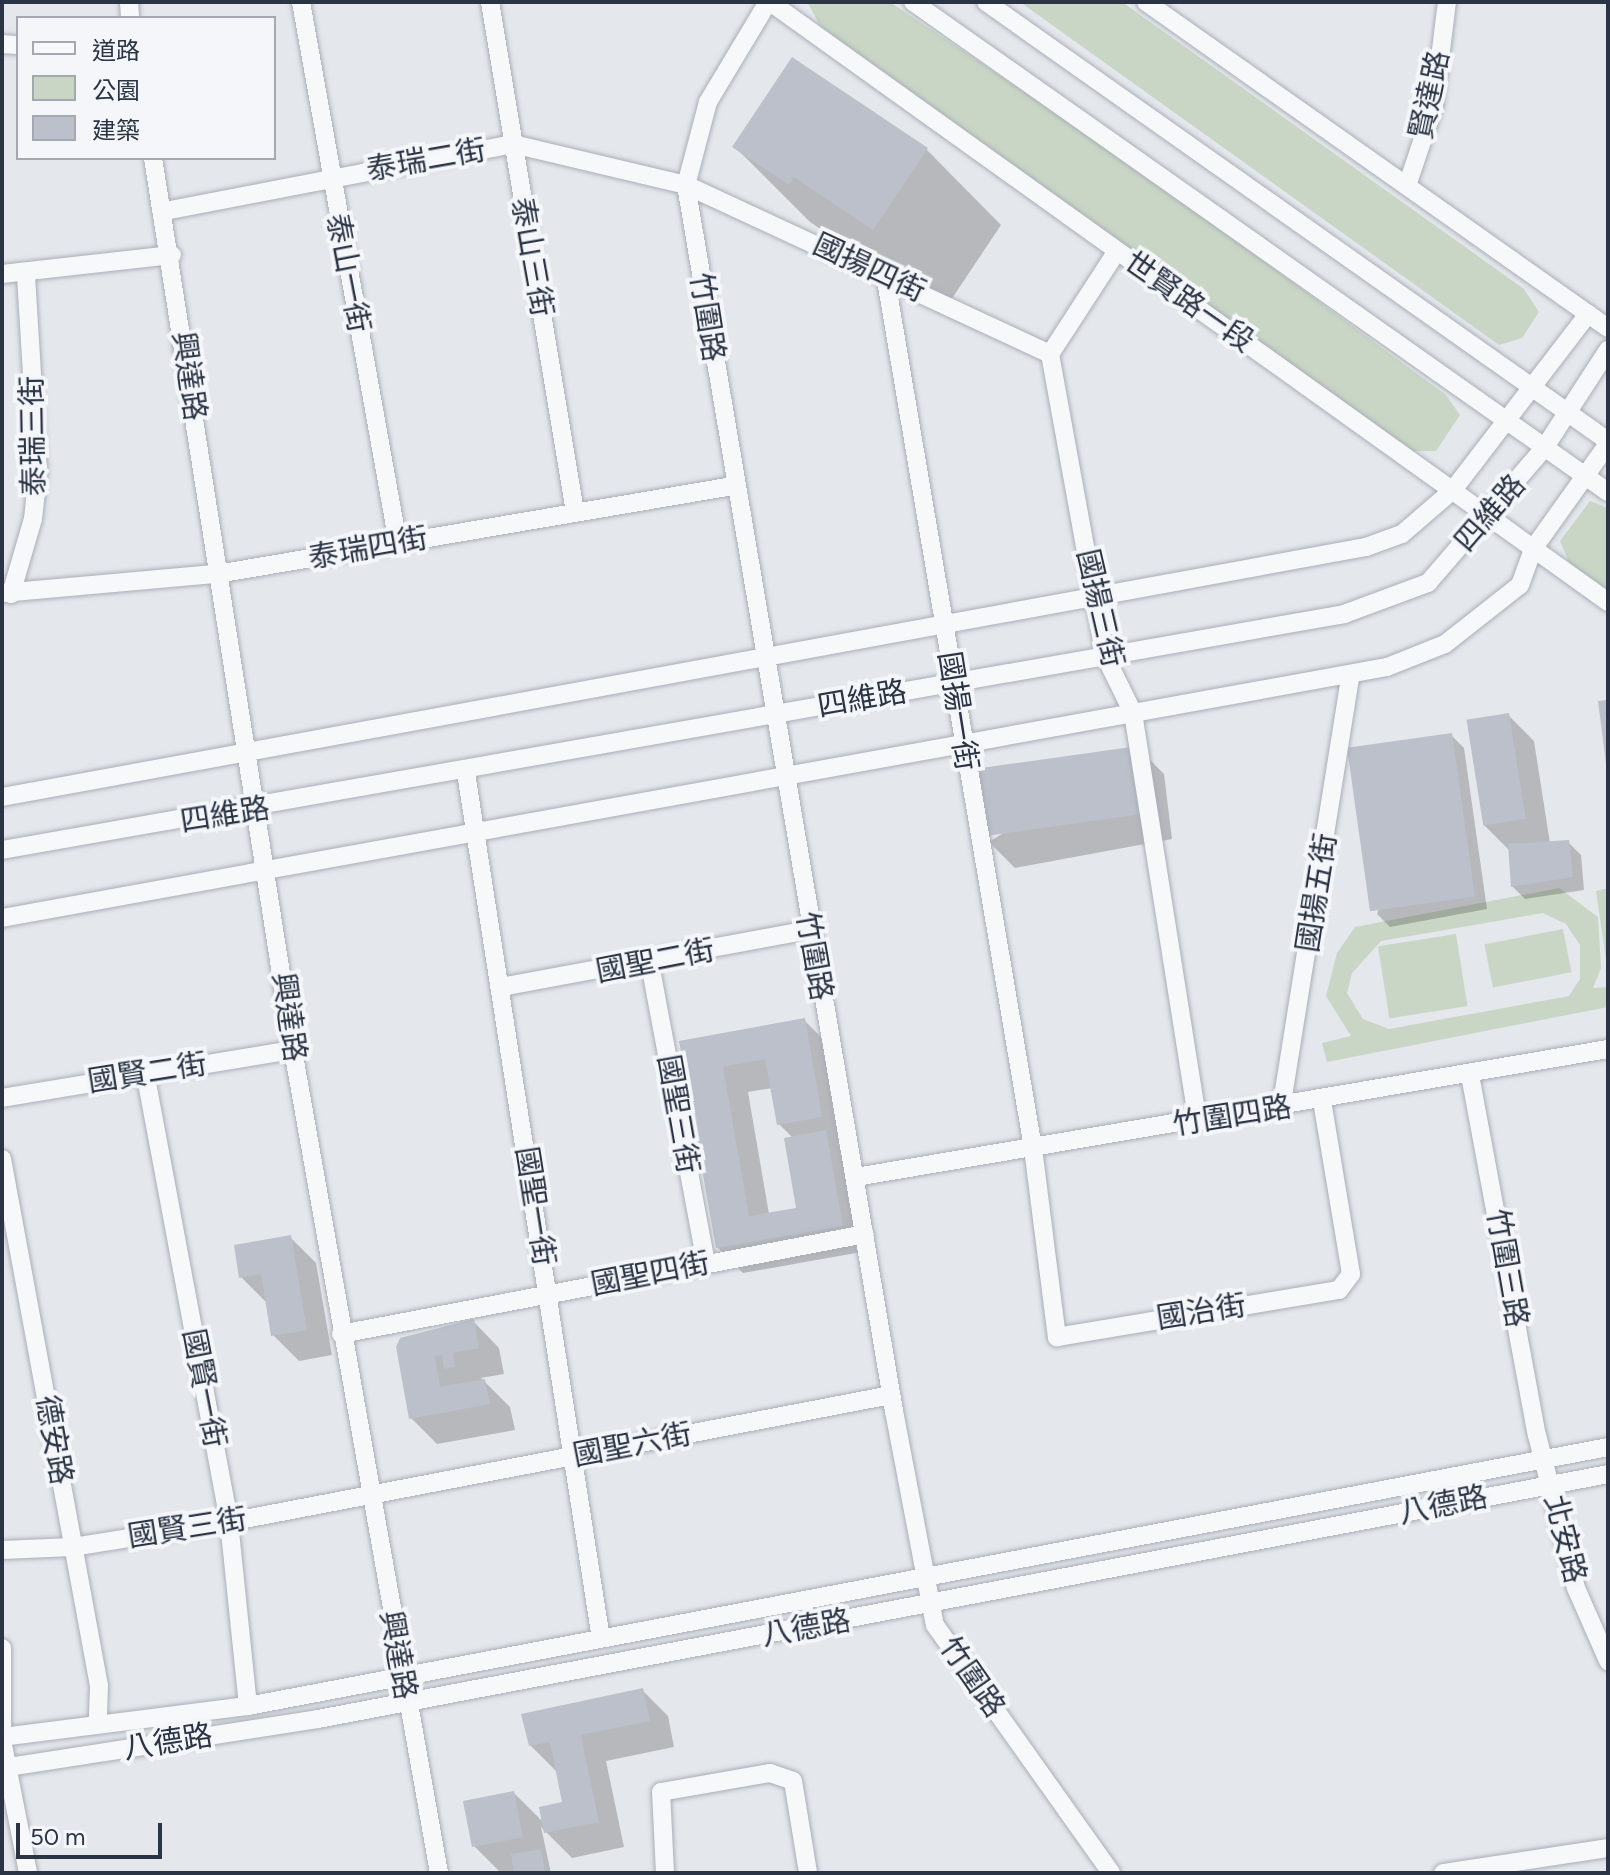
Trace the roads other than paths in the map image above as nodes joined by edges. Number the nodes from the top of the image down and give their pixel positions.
1 (301, 2) edge
2 (490, 2) edge
3 (769, 2) edge
4 (913, 2) edge
5 (986, 2) edge
6 (1146, 2) edge
7 (1447, 2) edge
8 (513, 144) junction
9 (153, 160) edge
10 (330, 178) junction
11 (686, 185) junction
12 (1407, 186) junction
13 (165, 211) junction
14 (1117, 251) junction
15 (172, 255) junction
16 (2, 274) edge
17 (885, 274) junction
18 (26, 276) junction
19 (1588, 314) junction
20 (1608, 328) edge
21 (1608, 350) edge
22 (1050, 354) junction
23 (1534, 389) junction
24 (1567, 412) junction
25 (1510, 423) junction
26 (1608, 443) edge
27 (1545, 447) junction
28 (1585, 475) junction
29 (733, 486) junction
30 (1453, 490) junction
31 (1608, 492) edge
32 (575, 512) junction
33 (1491, 517) junction
34 (398, 543) junction
35 (1533, 549) junction
36 (217, 574) junction
37 (6, 594) edge
38 (1096, 594) junction
39 (1608, 602) edge
40 (944, 624) junction
41 (761, 656) junction
42 (1105, 656) junction
43 (1350, 677) junction
44 (954, 683) junction
45 (1133, 713) junction
46 (774, 715) junction
47 (962, 740) junction
48 (249, 752) junction
49 (466, 773) junction
50 (784, 774) junction
51 (2, 797) edge
52 (258, 810) junction
53 (475, 827) junction
54 (2, 850) edge
55 (269, 870) junction
56 (2, 918) edge
57 (809, 930) junction
58 (650, 964) junction
59 (501, 987) junction
60 (1608, 1049) edge
61 (293, 1050) junction
62 (145, 1072) junction
63 (1470, 1075) junction
64 (2, 1098) edge
65 (1322, 1101) junction
66 (1281, 1109) junction
67 (1198, 1122) junction
68 (1033, 1148) junction
69 (2, 1159) edge
70 (856, 1177) junction
71 (865, 1234) junction
72 (706, 1264) junction
73 (548, 1294) junction
74 (341, 1334) junction
75 (891, 1395) junction
76 (1608, 1447) edge
77 (571, 1457) junction
78 (1544, 1461) junction
79 (1608, 1474) edge
80 (1552, 1484) junction
81 (371, 1495) junction
82 (229, 1522) junction
83 (73, 1547) junction
84 (2, 1550) edge
85 (925, 1578) junction
86 (932, 1605) junction
87 (601, 1639) junction
88 (2, 1648) edge
89 (1608, 1661) edge
90 (401, 1676) junction
91 (406, 1702) junction
92 (248, 1706) junction
93 (98, 1721) junction
94 (2, 1737) edge
95 (5, 1767) edge
96 (1608, 1848) edge
97 (1506, 1869) edge
98 (28, 1873) edge
99 (439, 1873) edge
100 (665, 1873) edge
101 (808, 1873) edge
102 (1111, 1873) edge
103 (1443, 1873) edge

1 - 10 street, 泰山一街
2 - 8 street, 泰山三街
3 - 11 street, 竹圍路
3 - 14 street, 世賢路一段
4 - 25 street
5 - 23 street
6 - 12 street
7 - 12 street, 賢達路
8 - 10 street, 泰瑞二街
8 - 11 street, 泰瑞二街
8 - 32 street, 泰山三街
9 - 13 street, 興達路
10 - 13 street, 泰瑞二街
10 - 34 street, 泰山一街
11 - 17 street, 國揚四街
11 - 29 street, 竹圍路
12 - 19 street
13 - 15 street, 興達路
14 - 22 street
14 - 30 street, 世賢路一段
15 - 18 street
15 - 36 street, 興達路
16 - 18 street
17 - 22 street, 國揚四街
17 - 40 street, 國揚一街
18 - 37 street, 泰瑞三街
19 - 20 street
19 - 23 street, 四維路
21 - 24 street, 四維路
22 - 38 street, 國揚三街
23 - 24 street
23 - 25 street, 四維路
24 - 26 street
24 - 27 street, 四維路
25 - 27 street
25 - 30 street, 四維路
26 - 28 street, 四維路
27 - 28 street
27 - 33 street, 四維路
28 - 31 street
28 - 35 street, 四維路
29 - 32 street, 泰瑞四街
29 - 41 street, 竹圍路
30 - 33 street, 世賢路一段
30 - 38 street, 四維路
32 - 34 street, 泰瑞四街
33 - 35 street, 世賢路一段
33 - 42 street, 四維路
34 - 36 street, 泰瑞四街
35 - 39 street, 世賢路一段
35 - 43 street, 四維路
36 - 37 street, 泰瑞四街
36 - 48 street, 興達路
38 - 40 street, 四維路
38 - 42 street, 國揚三街
40 - 41 street, 四維路
40 - 44 street, 國揚一街
41 - 46 street, 竹圍路
41 - 48 street, 四維路
42 - 44 street, 四維路
42 - 45 street, 國揚三街
43 - 45 street, 四維路
43 - 66 street, 國揚五街
44 - 46 street, 四維路
44 - 47 street, 國揚一街
45 - 47 street, 四維路
45 - 67 street, 國揚三街
46 - 49 street, 四維路
46 - 50 street, 竹圍路
47 - 50 street, 四維路
47 - 68 street, 國揚一街
48 - 51 street, 四維路
48 - 52 street, 興達路
49 - 52 street, 四維路
49 - 53 street, 國聖一街
50 - 53 street, 四維路
50 - 57 street, 竹圍路
52 - 54 street, 四維路
52 - 55 street, 興達路
53 - 55 street, 四維路
53 - 59 street, 國聖一街
55 - 56 street, 四維路
55 - 61 street, 興達路
57 - 58 street, 國聖二街
57 - 70 street, 竹圍路
58 - 59 street, 國聖二街
58 - 72 street, 國聖三街
59 - 73 street, 國聖一街
60 - 63 street, 竹圍四路
61 - 62 street, 國賢二街
61 - 74 street, 興達路
62 - 64 street, 國賢二街
62 - 82 street, 國賢一街
63 - 65 street, 竹圍四路
63 - 78 street, 竹圍三路
65 - 66 street, 竹圍四路
65 - 68 street, 國治街
66 - 67 street, 竹圍四路
67 - 68 street, 竹圍四路
68 - 70 street, 竹圍四路
69 - 83 street, 德安路
70 - 71 street, 竹圍路
71 - 72 street, 國聖四街
71 - 75 street, 竹圍路
72 - 73 street, 國聖四街
73 - 74 street, 國聖四街
73 - 77 street, 國聖一街
74 - 81 street, 興達路
75 - 77 street, 國聖六街
75 - 85 street, 竹圍路
76 - 78 street, 八德路
77 - 81 street, 國聖六街
77 - 87 street, 國聖一街
78 - 80 street, 北安路
78 - 85 street, 八德路
79 - 80 street, 八德路
80 - 86 street, 八德路
80 - 89 street, 北安路
81 - 82 street, 國賢三街
81 - 90 street, 興達路
82 - 83 street, 國賢三街
82 - 92 street, 國賢一街
83 - 84 street, 國賢三街
83 - 93 street, 德安路
85 - 86 street, 竹圍路
85 - 87 street, 八德路
86 - 91 street, 八德路
86 - 102 street, 竹圍路
87 - 90 street, 八德路
88 - 94 street
90 - 91 street, 興達路
90 - 92 street, 八德路
91 - 95 street, 八德路
91 - 99 street, 興達路
92 - 93 street, 八德路
93 - 94 street, 八德路
94 - 95 street
95 - 98 street
96 - 97 street
97 - 103 street
100 - 101 street

